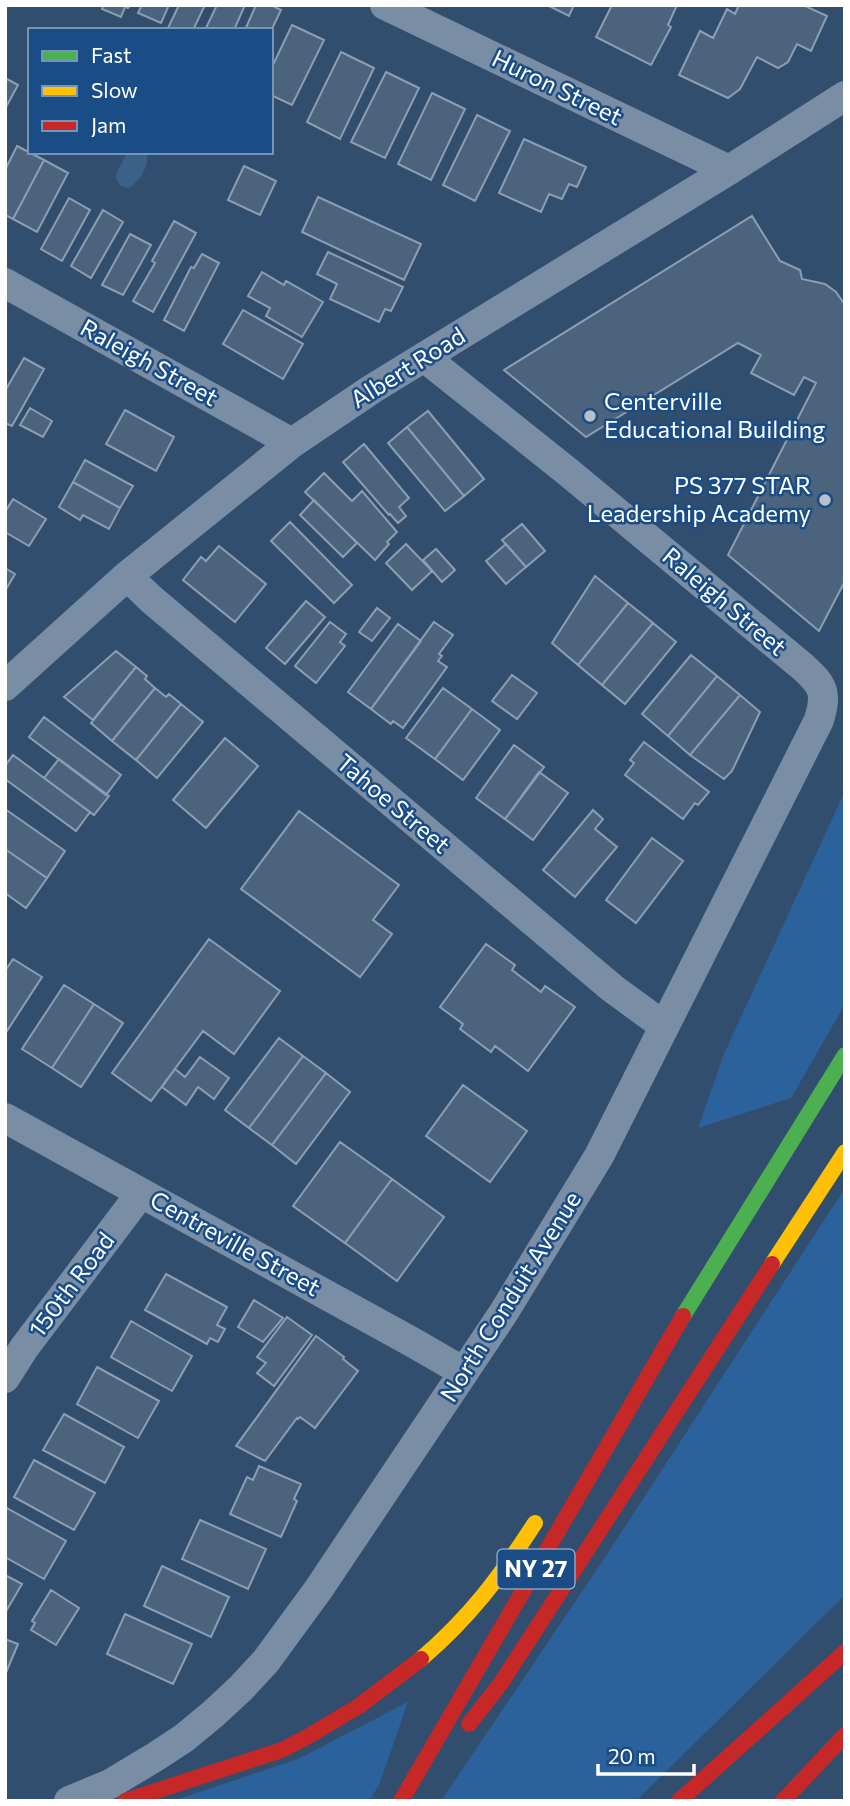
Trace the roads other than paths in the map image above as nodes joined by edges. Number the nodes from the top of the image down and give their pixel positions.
1 (385, 5) edge
2 (845, 96) edge
3 (729, 170) junction
4 (5, 283) edge
5 (424, 357) junction
6 (292, 443) junction
7 (127, 576) junction
8 (5, 686) edge
9 (824, 692) joint
10 (664, 1026) junction
11 (845, 1055) edge
12 (5, 1118) edge
13 (845, 1152) edge
14 (141, 1193) junction
15 (670, 1337) junction
16 (464, 1372) junction
17 (5, 1378) edge
18 (581, 1460) dead end
19 (548, 1505) dead end
20 (845, 1652) edge
21 (845, 1735) edge
22 (460, 1736) dead end
23 (444, 1758) dead end
24 (69, 1801) edge
25 (125, 1801) edge
26 (401, 1801) edge
27 (411, 1801) edge
28 (679, 1801) edge
29 (783, 1801) edge

1 - 3 street, Huron Street
2 - 3 street, Albert Road
3 - 5 street, Albert Road
4 - 6 street, Raleigh Street
5 - 6 street, Albert Road
5 - 9 street, Raleigh Street
6 - 7 street, Albert Road
7 - 8 street, Albert Road
7 - 10 street, Tahoe Street
9 - 10 street, North Conduit Avenue
10 - 16 street, North Conduit Avenue
11 - 15 highway, NY 27
12 - 14 street, Centreville Street
13 - 22 highway
14 - 16 street, Centreville Street
14 - 17 street, 150th Road
15 - 18 highway
15 - 26 highway, NY 27
16 - 24 street, North Conduit Avenue
19 - 25 highway
20 - 28 highway
21 - 29 highway
23 - 27 highway

